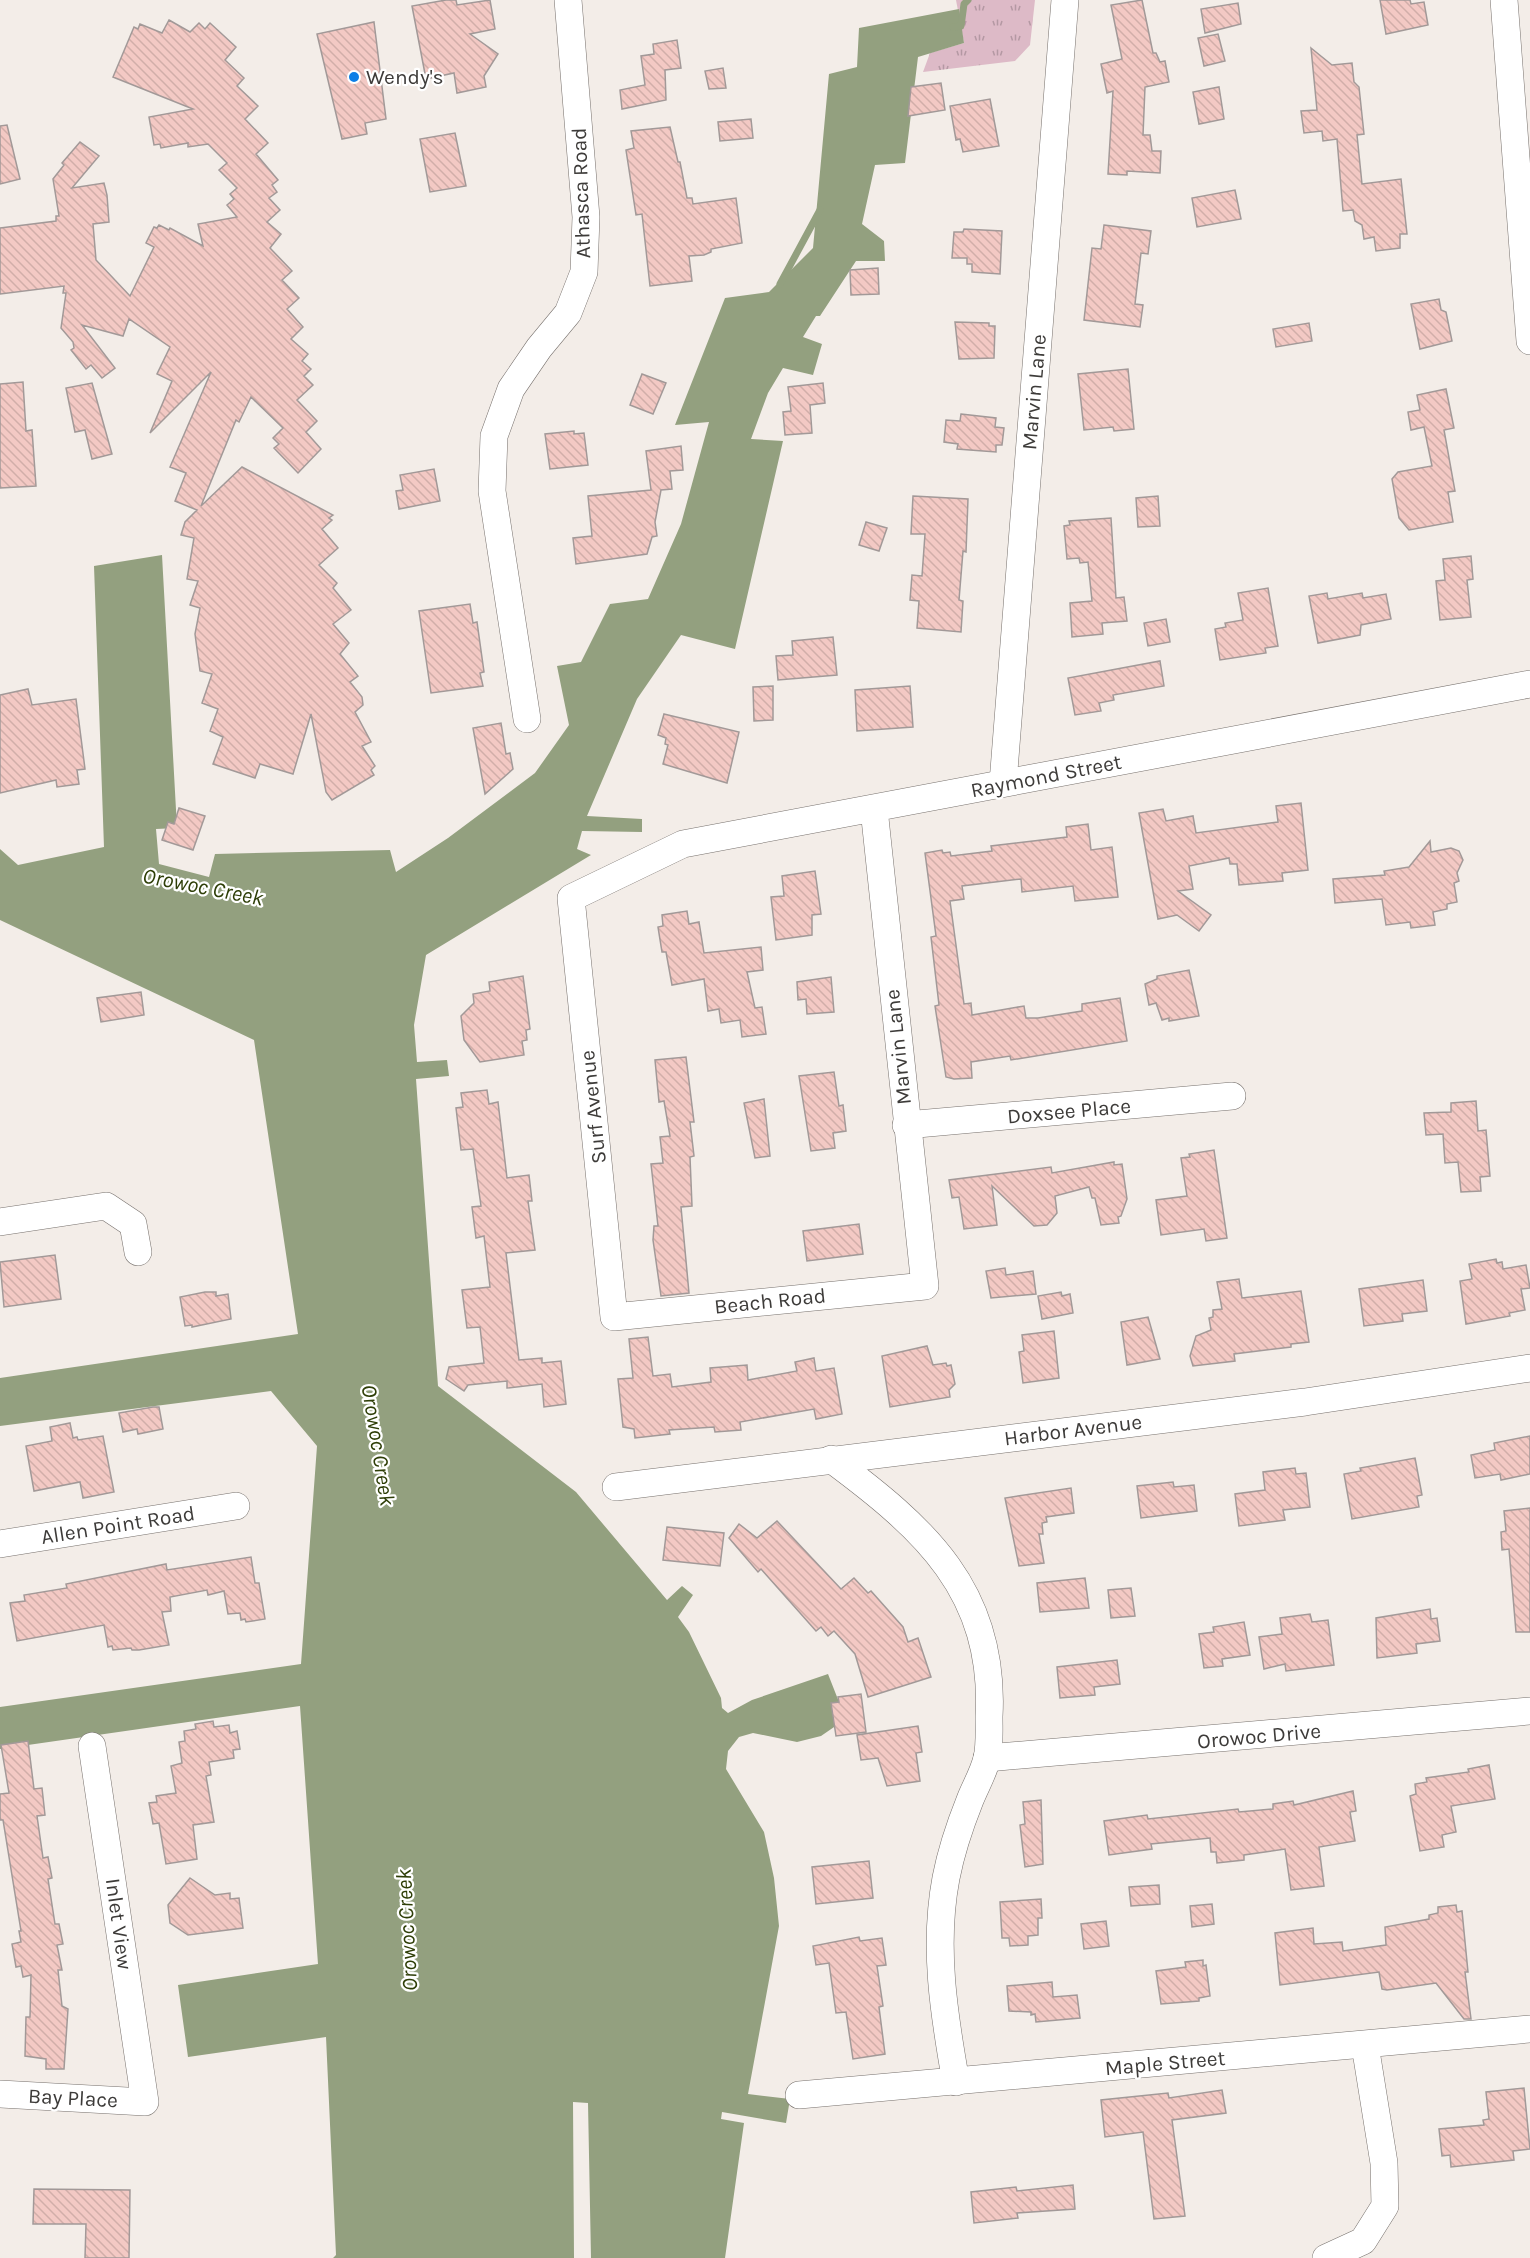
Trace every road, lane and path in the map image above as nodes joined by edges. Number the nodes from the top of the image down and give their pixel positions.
1 (568, 0) edge
2 (1065, 0) edge
3 (1504, 0) edge
4 (1530, 341) edge
5 (1530, 684) edge
6 (526, 719) dead end
7 (1003, 783) junction
8 (874, 809) junction
9 (572, 898) joint
10 (1232, 1096) dead end
11 (906, 1125) junction
12 (0, 1222) edge
13 (138, 1252) dead end
14 (925, 1286) joint
15 (614, 1317) joint
16 (1530, 1368) edge
17 (831, 1459) junction
18 (616, 1486) dead end
19 (236, 1506) dead end
20 (0, 1544) edge
21 (1530, 1711) edge
22 (92, 1746) dead end
23 (987, 1758) junction
24 (1530, 2028) edge
25 (1365, 2045) junction
26 (956, 2082) junction
27 (0, 2094) edge
28 (800, 2095) dead end
29 (145, 2102) joint
30 (1326, 2258) edge

1 - 6 street, Athasca Road
2 - 7 street, Marvin Lane
3 - 4 street
5 - 7 street, Raymond Street
7 - 8 street, Raymond Street
8 - 9 street, Raymond Street
8 - 11 street, Marvin Lane
9 - 15 street, Surf Avenue
10 - 11 street, Doxsee Place
11 - 14 street, Marvin Lane
12 - 13 street
14 - 15 street, Beach Road
16 - 17 street, Harbor Avenue
17 - 18 street, Harbor Avenue
17 - 23 street
19 - 20 street, Allen Point Road
21 - 23 street, Orowoc Drive
22 - 29 street, Inlet View
23 - 26 street
24 - 25 street, Maple Street
25 - 26 street, Maple Street
25 - 30 street
26 - 28 street, Maple Street
27 - 29 street, Bay Place

